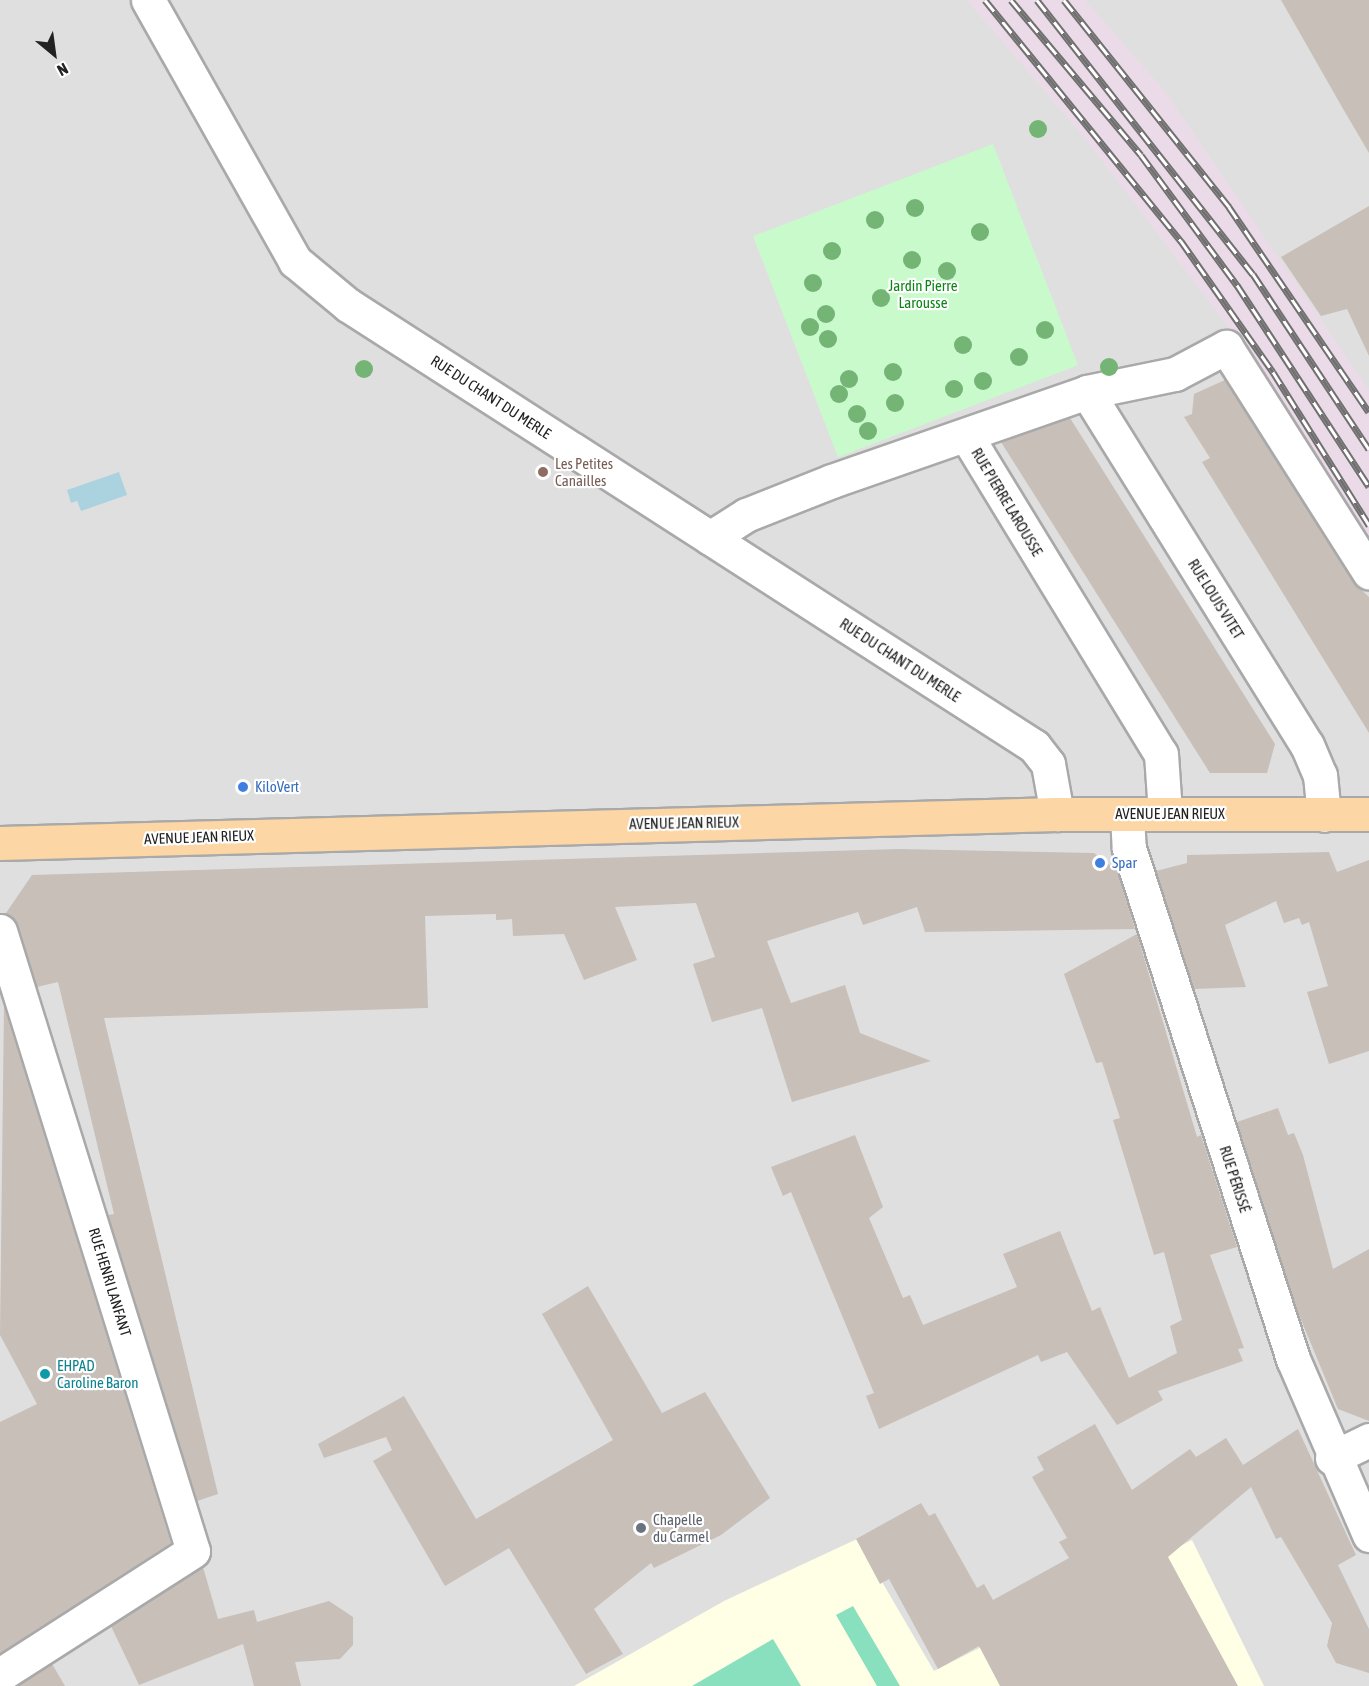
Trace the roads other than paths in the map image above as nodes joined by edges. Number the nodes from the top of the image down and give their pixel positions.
1 (147, 0) edge
2 (1087, 392) junction
3 (966, 435) junction
4 (710, 538) junction
5 (1369, 572) edge
6 (1165, 813) junction
7 (1057, 814) junction
8 (1324, 814) junction
9 (1369, 814) edge
10 (1126, 815) junction
11 (0, 843) edge
12 (0, 931) edge
13 (1369, 1440) edge
14 (1332, 1458) junction
15 (1369, 1536) edge
16 (0, 1675) edge

1 - 4 street, RUE DU CHANT DU MERLE
2 - 3 street
2 - 5 street
2 - 8 street, RUE LOUIS VITET
3 - 4 street, RUE PIERRE LAROUSSE
3 - 6 street, RUE PIERRE LAROUSSE
4 - 7 street, RUE DU CHANT DU MERLE
6 - 8 main road, AVENUE JEAN RIEUX
6 - 10 main road, AVENUE JEAN RIEUX
7 - 10 main road, AVENUE JEAN RIEUX
7 - 11 main road, AVENUE JEAN RIEUX
8 - 9 main road, AVENUE JEAN RIEUX
10 - 14 street, RUE PÉRISSÉ
12 - 16 street, RUE HENRI LANFANT
13 - 14 street
14 - 15 street, RUE PÉRISSÉ

